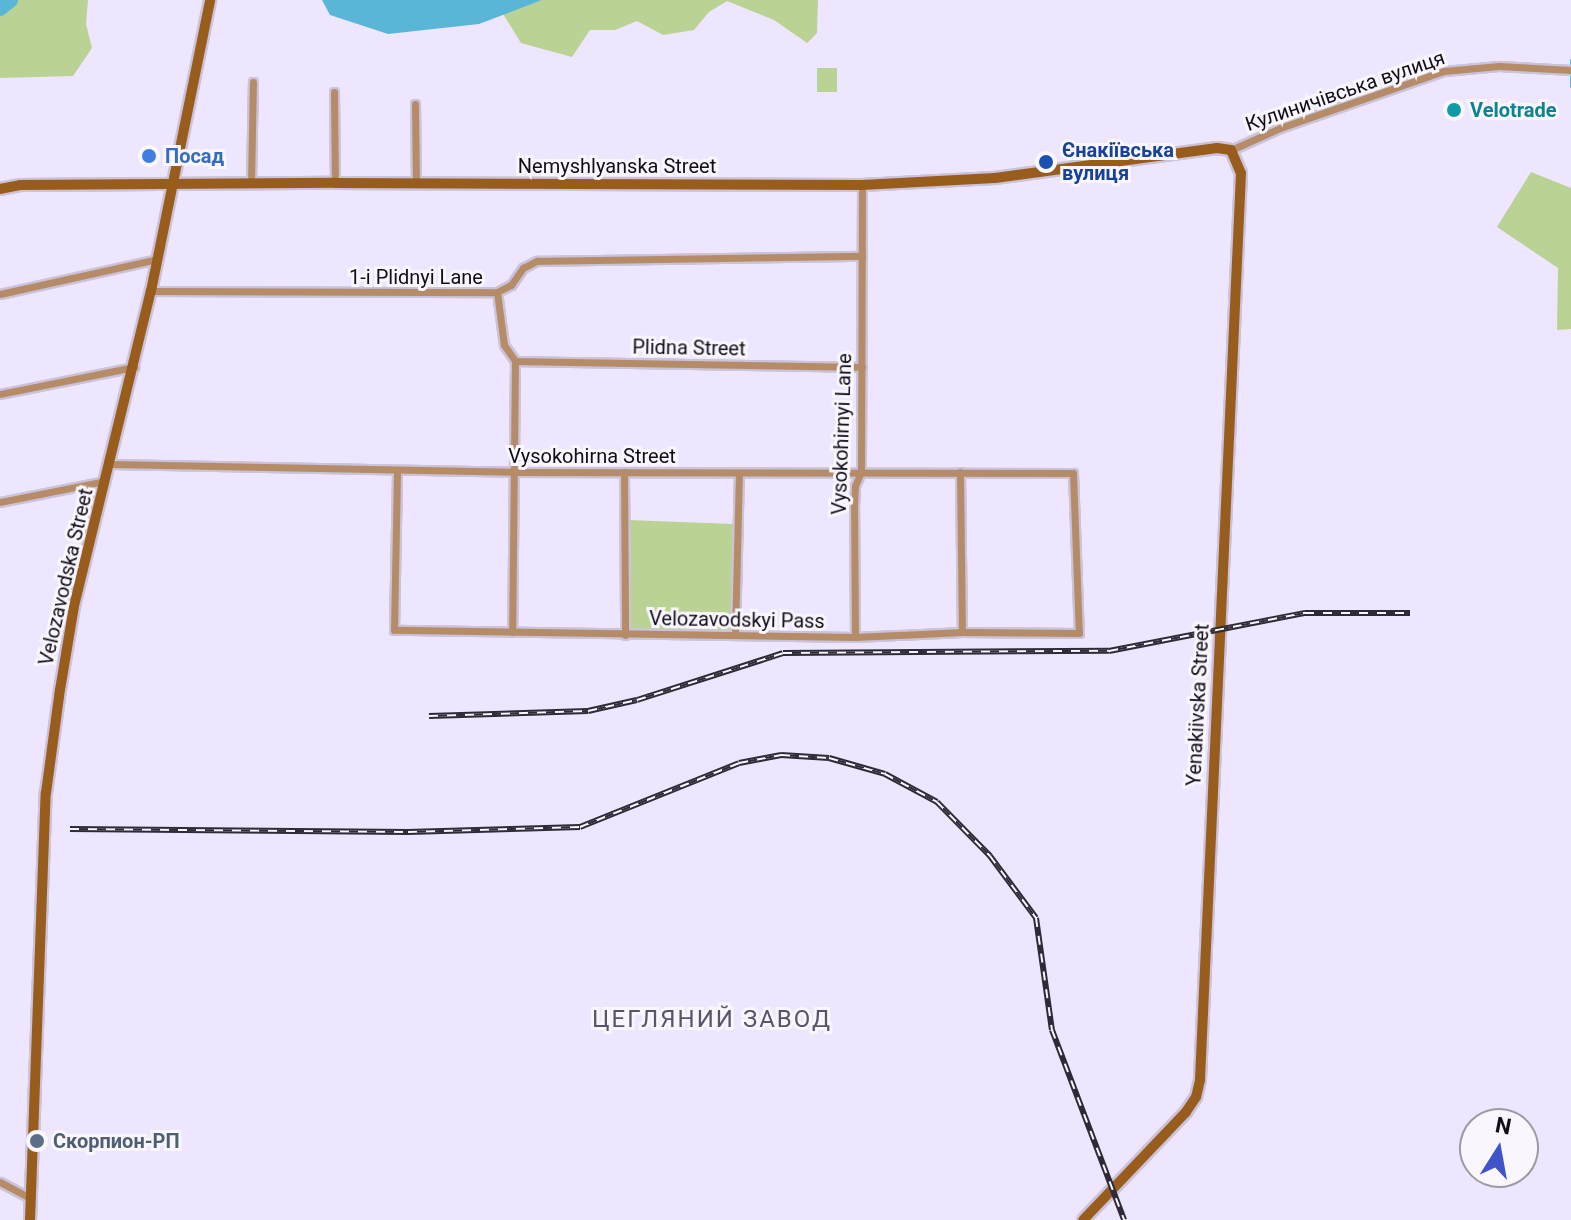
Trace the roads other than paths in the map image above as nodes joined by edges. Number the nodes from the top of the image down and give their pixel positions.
1 (210, 0) edge
2 (1569, 69) edge
3 (253, 82) dead end
4 (334, 92) dead end
5 (415, 104) dead end
6 (1231, 150) junction
7 (251, 183) junction
8 (335, 183) junction
9 (416, 183) junction
10 (174, 184) junction
11 (862, 185) junction
12 (0, 189) edge
13 (862, 256) junction
14 (158, 259) junction
15 (151, 291) junction
16 (497, 292) junction
17 (0, 294) edge
18 (515, 361) junction
19 (134, 367) junction
20 (862, 367) junction
21 (0, 394) edge
22 (111, 464) junction
23 (397, 470) junction
24 (513, 472) junction
25 (624, 472) junction
26 (861, 472) junction
27 (960, 472) junction
28 (739, 473) junction
29 (107, 480) junction
30 (0, 502) edge
31 (512, 632) junction
32 (962, 632) junction
33 (1079, 633) joint
34 (625, 635) junction
35 (735, 635) junction
36 (855, 637) junction
37 (0, 1182) edge
38 (30, 1198) junction
39 (30, 1220) edge
40 (1083, 1220) edge

1 - 10 street, Velozavodska Street
2 - 6 street, Кулиничівська вулиця
3 - 7 street
4 - 8 street
5 - 9 street
6 - 11 street, Nemyshlyanska Street
6 - 40 street, Yenakiivska Street
7 - 8 street, Nemyshlyanska Street
7 - 10 street, Nemyshlyanska Street
8 - 9 street, Nemyshlyanska Street
9 - 11 street, Nemyshlyanska Street
10 - 12 street, Nemyshlyanska Street
10 - 14 street, Velozavodska Street
11 - 13 street, Vysokohirnyi Lane
13 - 16 street, 1-i Plidnyi Lane
13 - 20 street, Vysokohirnyi Lane
14 - 15 street, Velozavodska Street
14 - 17 street
15 - 16 street, 1-i Plidnyi Lane
15 - 19 street, Velozavodska Street
16 - 18 street
18 - 20 street, Plidna Street
18 - 24 street
19 - 21 street
19 - 22 street, Velozavodska Street
20 - 26 street, Vysokohirnyi Lane
22 - 23 street, Vysokohirna Street
22 - 29 street, Velozavodska Street
23 - 24 street, Vysokohirna Street
23 - 31 street, Velozavodskyi Pass
24 - 25 street, Vysokohirna Street
24 - 31 street
25 - 28 street, Vysokohirna Street
25 - 34 street
26 - 27 street, Vysokohirna Street
26 - 28 street, Vysokohirna Street
26 - 36 street, Vysokohirnyi Lane
27 - 32 street
27 - 33 street, Vysokohirna Street
28 - 35 street
29 - 30 street
29 - 38 street, Velozavodska Street
31 - 34 street, Velozavodskyi Pass
32 - 33 street, Velozavodskyi Pass
32 - 36 street, Velozavodskyi Pass
34 - 35 street, Velozavodskyi Pass
35 - 36 street, Velozavodskyi Pass
37 - 38 street
38 - 39 street, Velozavodska Street

